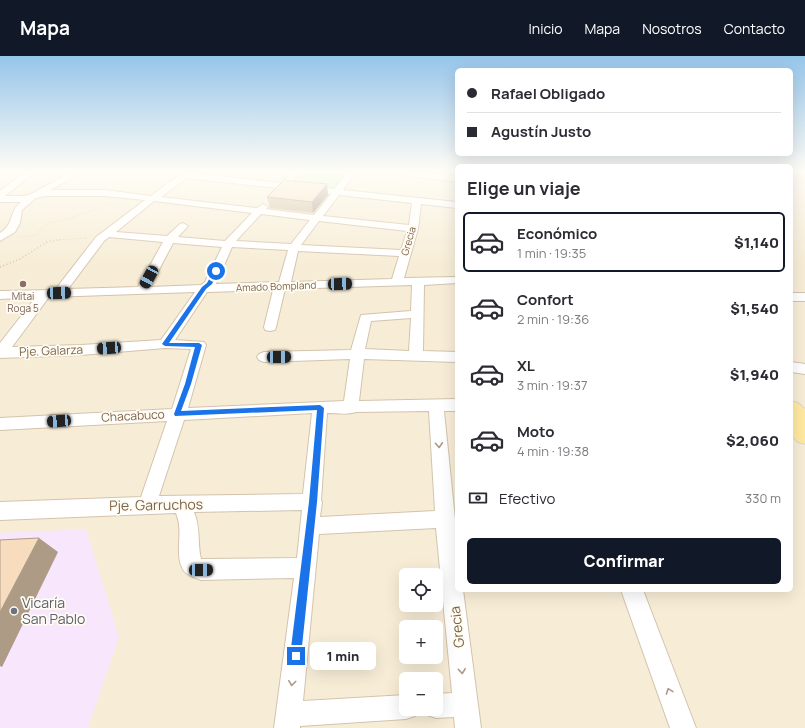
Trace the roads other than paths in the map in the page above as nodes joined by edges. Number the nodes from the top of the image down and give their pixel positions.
1 (24, 203) edge
2 (146, 203) edge
3 (191, 203) edge
4 (266, 203) edge
5 (328, 203) edge
6 (417, 203) edge
7 (444, 203) edge
8 (455, 205) edge
9 (258, 211) junction
10 (316, 218) junction
11 (183, 226) dead end
12 (413, 229) junction
13 (1, 237) edge
14 (104, 237) junction
15 (170, 239) junction
16 (228, 244) junction
17 (294, 247) junction
18 (405, 253) junction
19 (455, 280) edge
20 (418, 281) junction
21 (396, 282) junction
22 (282, 286) junction
23 (204, 288) junction
24 (142, 290) junction
25 (59, 293) junction
26 (45, 294) junction
27 (0, 295) edge
28 (793, 297) edge
29 (805, 297) edge
30 (416, 314) junction
31 (270, 327) dead end
32 (165, 344) junction
33 (0, 353) edge
34 (357, 355) junction
35 (416, 355) junction
36 (264, 357) dead end
37 (455, 357) edge
38 (793, 367) edge
39 (805, 369) edge
40 (455, 405) edge
41 (436, 406) junction
42 (320, 408) junction
43 (351, 408) junction
44 (793, 410) edge
45 (177, 414) junction
46 (805, 420) edge
47 (0, 424) edge
48 (793, 425) edge
49 (805, 436) edge
50 (313, 502) junction
51 (182, 504) junction
52 (147, 505) junction
53 (0, 511) edge
54 (445, 519) junction
55 (309, 526) junction
56 (306, 568) junction
57 (633, 592) edge
58 (465, 704) junction
59 (443, 706) edge
60 (399, 708) edge
61 (288, 721) edge
62 (468, 728) edge
63 (683, 728) edge

1 - 13 street
2 - 14 street
3 - 9 street
4 - 9 street
5 - 10 street
6 - 12 street, Grecia
7 - 8 street
9 - 10 street
9 - 16 street
10 - 12 street
10 - 17 street
11 - 15 street
12 - 18 street, Grecia
14 - 15 street
14 - 25 street
15 - 16 street
15 - 24 street
16 - 17 street
16 - 23 street
17 - 18 street
17 - 22 street
18 - 21 street, Grecia
19 - 20 street, Amado Bompland
20 - 21 street, Amado Bompland
20 - 30 street
21 - 22 street, Amado Bompland
22 - 23 street, Amado Bompland
22 - 31 street
23 - 24 street, Amado Bompland
23 - 32 street
24 - 25 street, Amado Bompland
25 - 26 street, Amado Bompland
26 - 27 street, Amado Bompland
26 - 33 street
28 - 29 street
30 - 34 street
30 - 35 street
32 - 33 street, Pje. Galarza
32 - 45 street, Pje. Galarza
34 - 35 street
34 - 36 street
34 - 43 street
35 - 37 street
38 - 39 street
40 - 41 street, Chacabuco
41 - 43 street, Chacabuco
41 -> 54 street, Grecia
42 - 43 street, Chacabuco
42 - 45 street, Chacabuco
42 - 50 street
44 - 46 main road
45 - 47 street, Chacabuco
45 - 52 street
48 - 49 main road
50 - 51 street, Pje. Garruchos
50 - 55 street
51 - 52 street, Pje. Garruchos
51 - 56 street
52 - 53 street, Pje. Garruchos
54 - 55 street
54 -> 58 street, Grecia
55 - 56 street
56 -> 61 street
63 -> 57 street
58 - 59 street
58 - 62 street, Grecia
60 - 61 street

